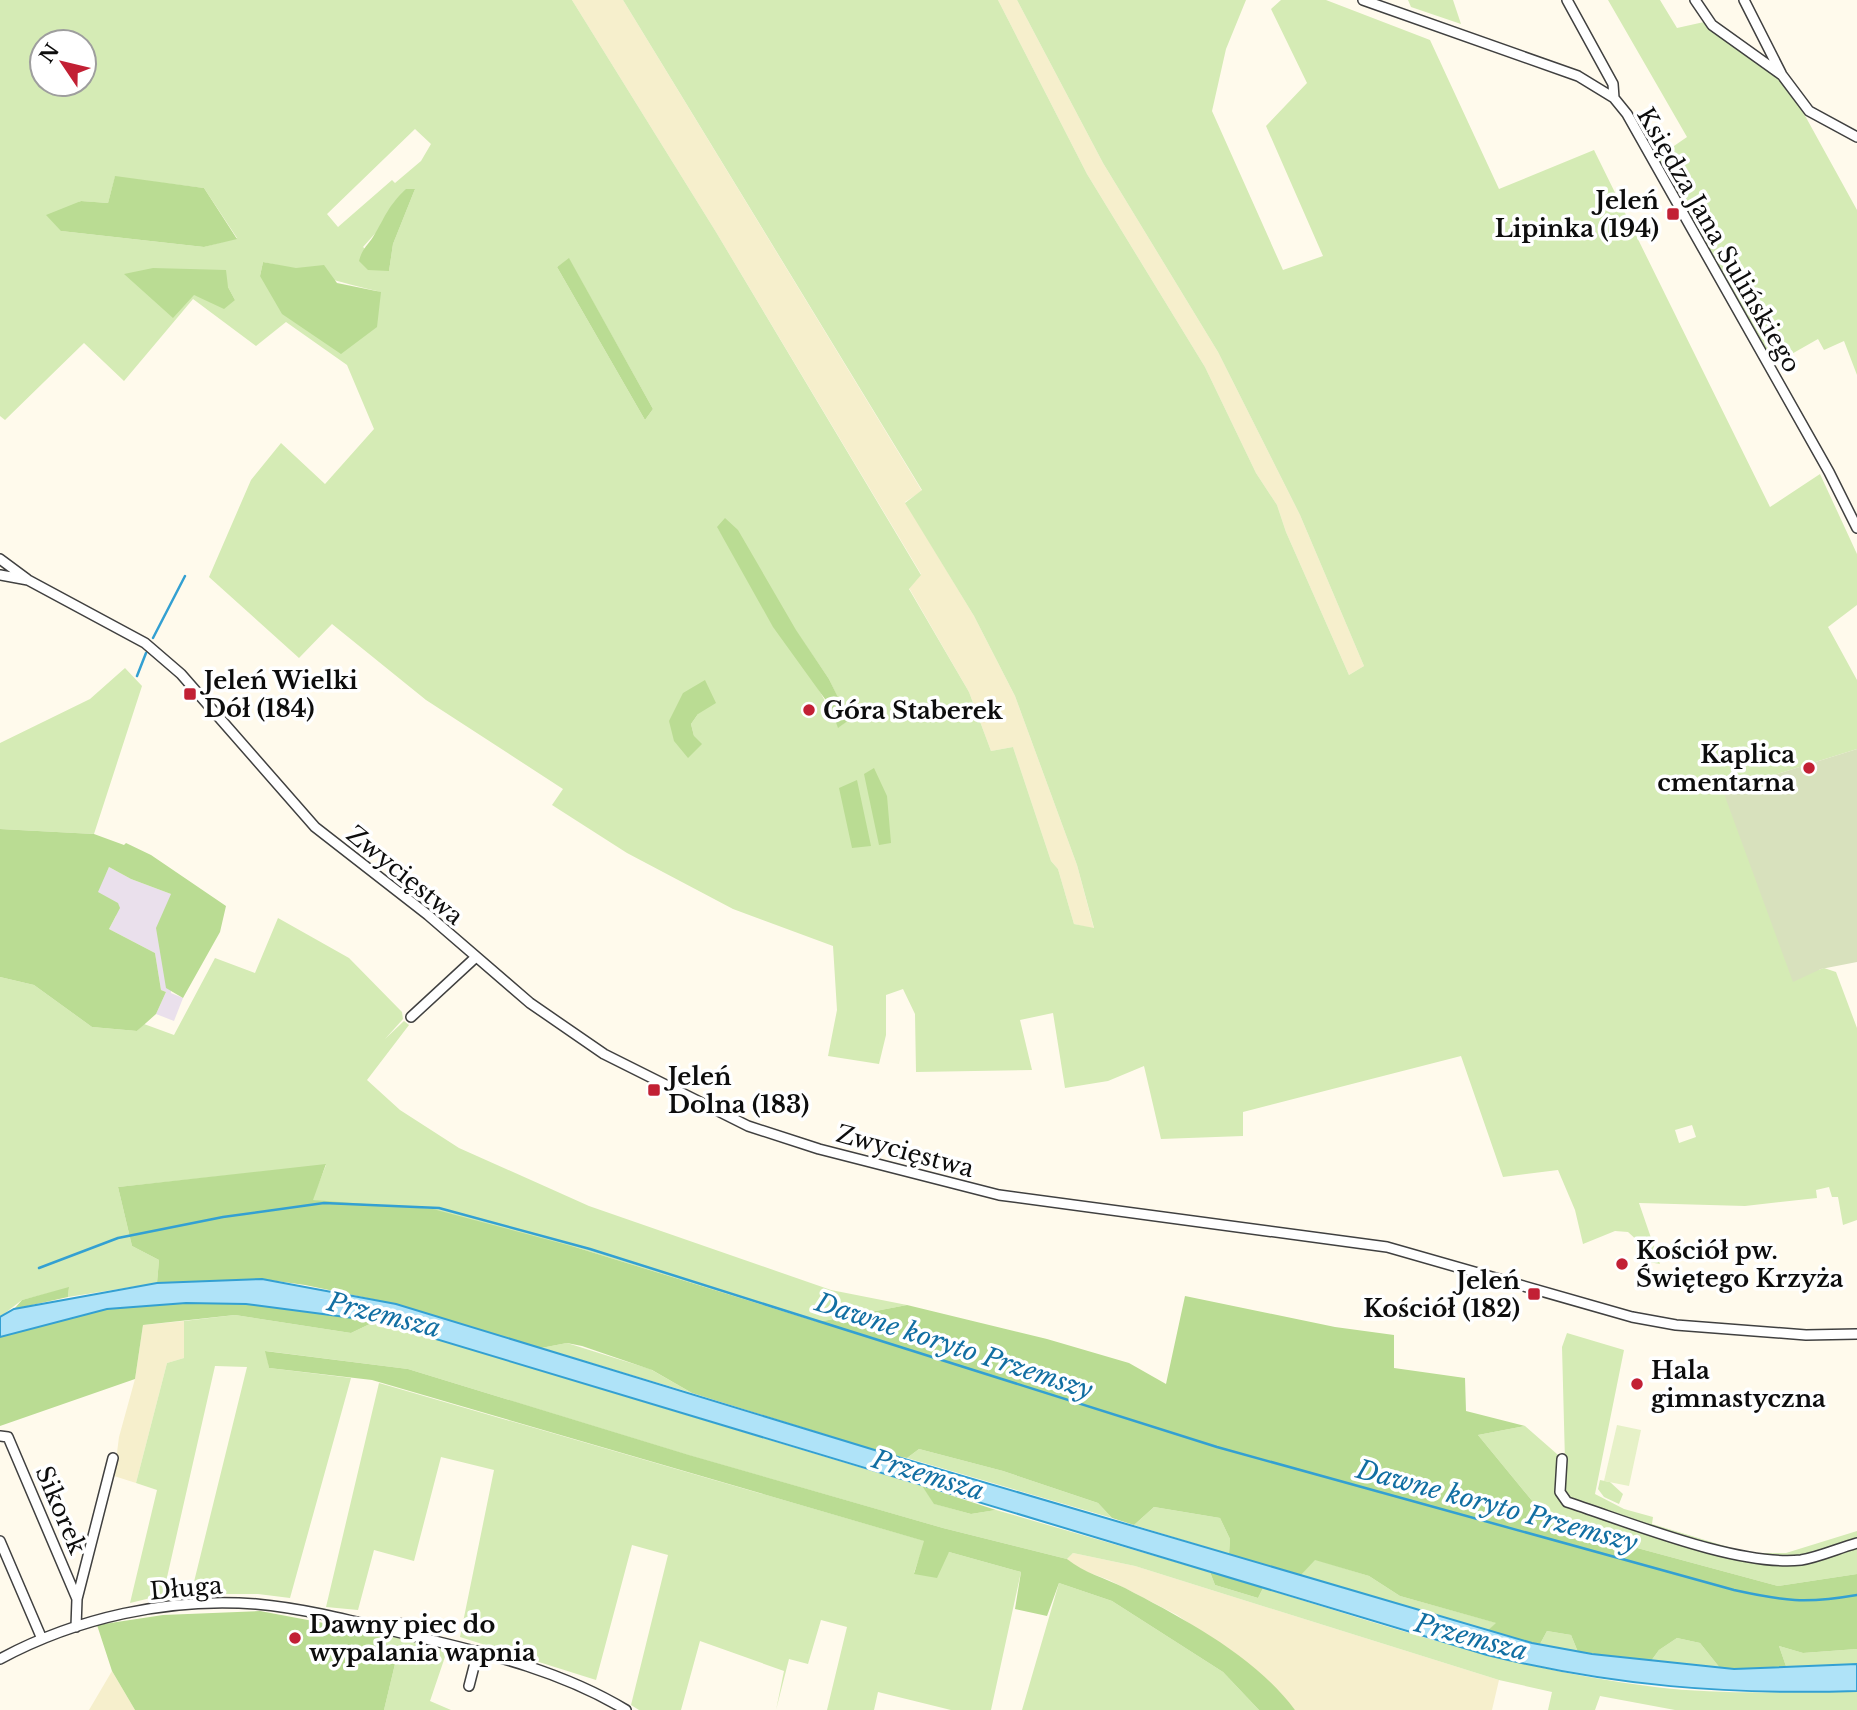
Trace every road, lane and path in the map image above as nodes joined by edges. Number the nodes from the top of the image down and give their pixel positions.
1 (1363, 0) edge
2 (1567, 0) edge
3 (1695, 0) edge
4 (1744, 0) edge
5 (1782, 75) junction
6 (1614, 98) junction
7 (1857, 137) edge
8 (1857, 528) edge
9 (0, 559) edge
10 (0, 575) edge
11 (28, 580) junction
12 (476, 957) junction
13 (411, 1017) dead end
14 (1857, 1334) edge
15 (4, 1436) edge
16 (113, 1458) dead end
17 (1562, 1459) dead end
18 (0, 1541) edge
19 (1857, 1542) edge
20 (77, 1599) junction
21 (76, 1627) junction
22 (425, 1628) dead end
23 (382, 1629) junction
24 (42, 1639) junction
25 (478, 1651) junction
26 (0, 1659) edge
27 (469, 1686) dead end
28 (626, 1710) edge

1 - 6 street, Księdza Jana Sulińskiego
2 - 6 street
3 - 5 street
4 - 5 street
5 - 7 street
6 - 8 street, Księdza Jana Sulińskiego
9 - 11 street
10 - 11 street, Zwycięstwa
11 - 12 street, Zwycięstwa
12 - 13 street
12 - 14 street, Zwycięstwa
15 - 20 street, Sikorek
16 - 20 street
17 - 19 street
18 - 24 street
20 - 21 street
21 - 23 street, Długa
21 - 24 street, Długa
22 - 23 street, Długa
23 - 25 street, Długa
24 - 26 street, Długa
25 - 27 street
25 - 28 street, Długa

